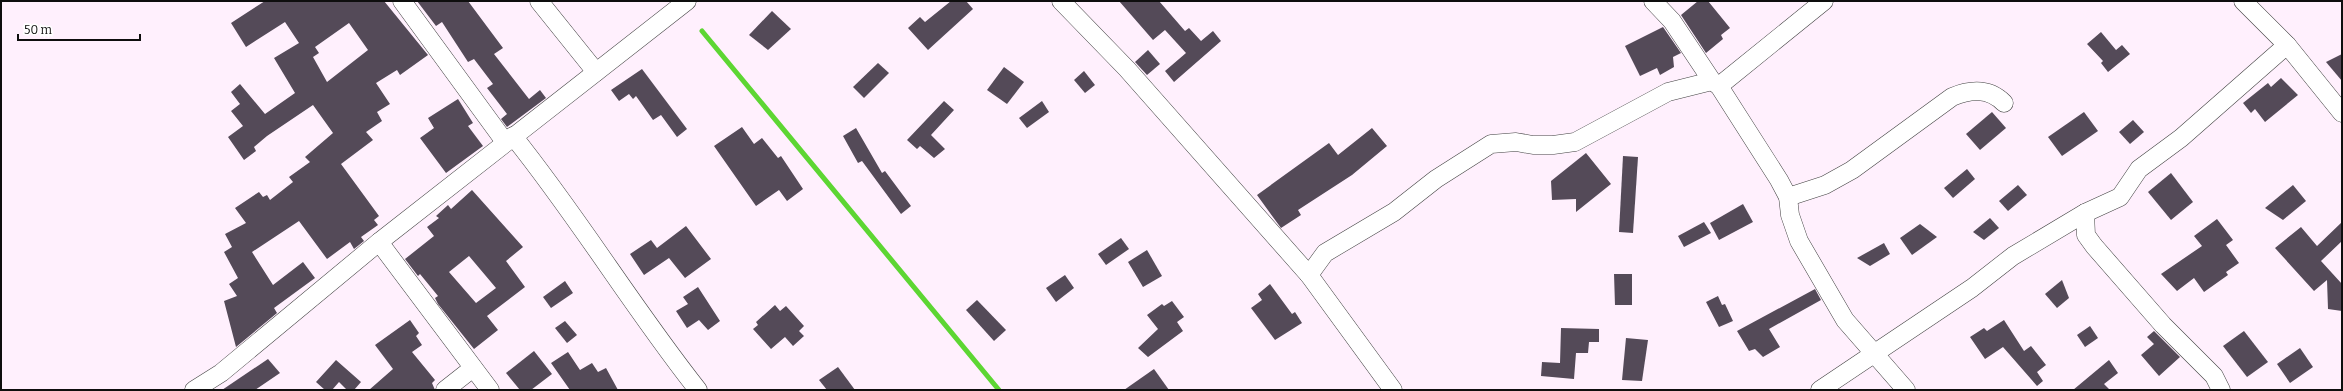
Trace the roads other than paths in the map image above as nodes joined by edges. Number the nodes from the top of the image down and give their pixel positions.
1 (402, 1) edge
2 (539, 1) edge
3 (687, 1) edge
4 (1061, 1) edge
5 (1653, 1) edge
6 (1824, 1) edge
7 (2243, 1) edge
8 (2287, 45) junction
9 (596, 72) junction
10 (1716, 84) junction
11 (2004, 103) dead end
12 (2342, 114) edge
13 (509, 139) junction
14 (1788, 197) junction
15 (2085, 214) junction
16 (378, 242) junction
17 (1309, 275) junction
18 (1875, 354) junction
19 (473, 368) junction
20 (194, 390) edge
21 (445, 390) edge
22 (490, 390) edge
23 (698, 390) edge
24 (1393, 390) edge
25 (1820, 390) edge
26 (1906, 390) edge
27 (2221, 390) edge

1 - 13 street
2 - 9 street
3 - 9 street
4 - 17 street
5 - 10 street
6 - 10 street
7 - 8 street
8 - 12 street
8 - 15 street
9 - 13 street
10 - 14 street
10 - 17 street
11 - 14 street
13 - 16 street
13 - 23 street
14 - 18 street
15 - 18 street
15 - 27 street
16 - 19 street
16 - 20 street
17 - 24 street
18 - 25 street
18 - 26 street
19 - 21 street
19 - 22 street

